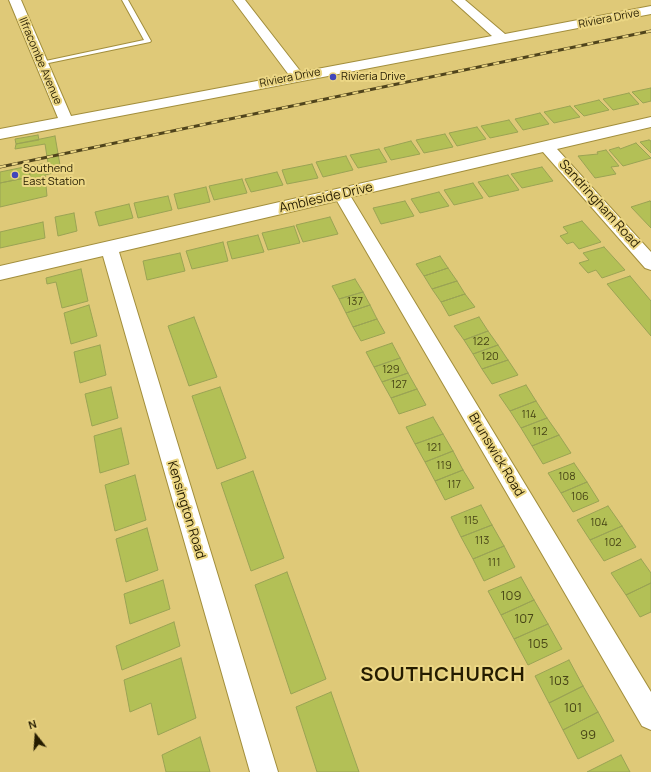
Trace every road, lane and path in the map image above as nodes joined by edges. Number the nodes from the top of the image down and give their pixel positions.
1 (15, 0) edge
2 (125, 0) edge
3 (239, 0) edge
4 (458, 0) edge
5 (651, 10) edge
6 (501, 38) junction
7 (41, 64) junction
8 (297, 76) junction
9 (66, 121) junction
10 (651, 122) edge
11 (0, 134) edge
12 (546, 146) junction
13 (341, 194) junction
14 (108, 248) junction
15 (651, 263) edge
16 (0, 273) edge
17 (651, 717) edge
18 (264, 772) edge

1 - 7 street, Ilfracombe Avenue
2 - 7 lane
3 - 8 street
4 - 6 street
5 - 6 street, Riviera Drive
6 - 8 street, Riviera Drive
7 - 9 street, Ilfracombe Avenue
8 - 9 street, Riviera Drive
9 - 11 street, Riviera Drive
10 - 12 street, Ambleside Drive
12 - 13 street, Ambleside Drive
12 - 15 street, Sandringham Road
13 - 14 street, Ambleside Drive
13 - 17 street, Brunswick Road
14 - 16 street, Ambleside Drive
14 - 18 street, Kensington Road

